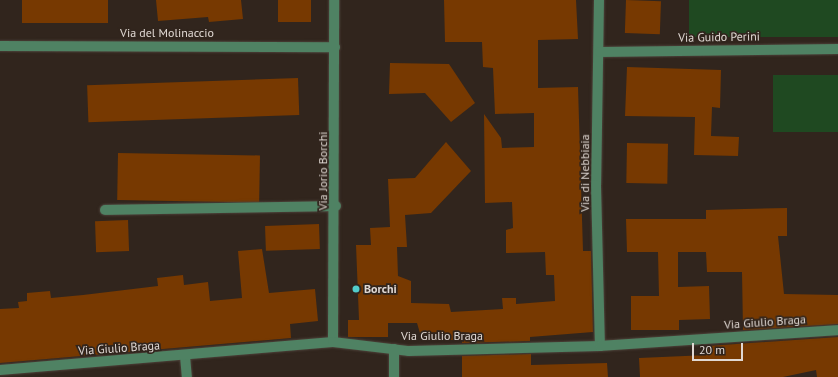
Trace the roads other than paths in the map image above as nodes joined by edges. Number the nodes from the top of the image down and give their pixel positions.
1 (334, 0) edge
2 (599, 0) edge
3 (0, 46) edge
4 (335, 47) junction
5 (838, 49) edge
6 (600, 52) junction
7 (336, 206) junction
8 (106, 210) dead end
9 (838, 330) edge
10 (334, 342) junction
11 (600, 346) junction
12 (394, 349) junction
13 (185, 356) junction
14 (0, 370) edge
15 (187, 377) edge
16 (394, 377) edge

1 - 4 street, Via Jorio Borchi
2 - 6 street, Via di Nebbiaia
3 - 4 street, Via del Molinaccio
4 - 7 street, Via Jorio Borchi
5 - 6 street, Via Guido Perini
6 - 11 street, Via di Nebbiaia
7 - 8 street
7 - 10 street, Via Jorio Borchi
9 - 11 street, Via Giulio Braga
10 - 12 street, Via Giulio Braga
10 - 13 street, Via Giulio Braga
11 - 12 street, Via Giulio Braga
12 - 16 street
13 - 14 street, Via Giulio Braga
13 - 15 street

